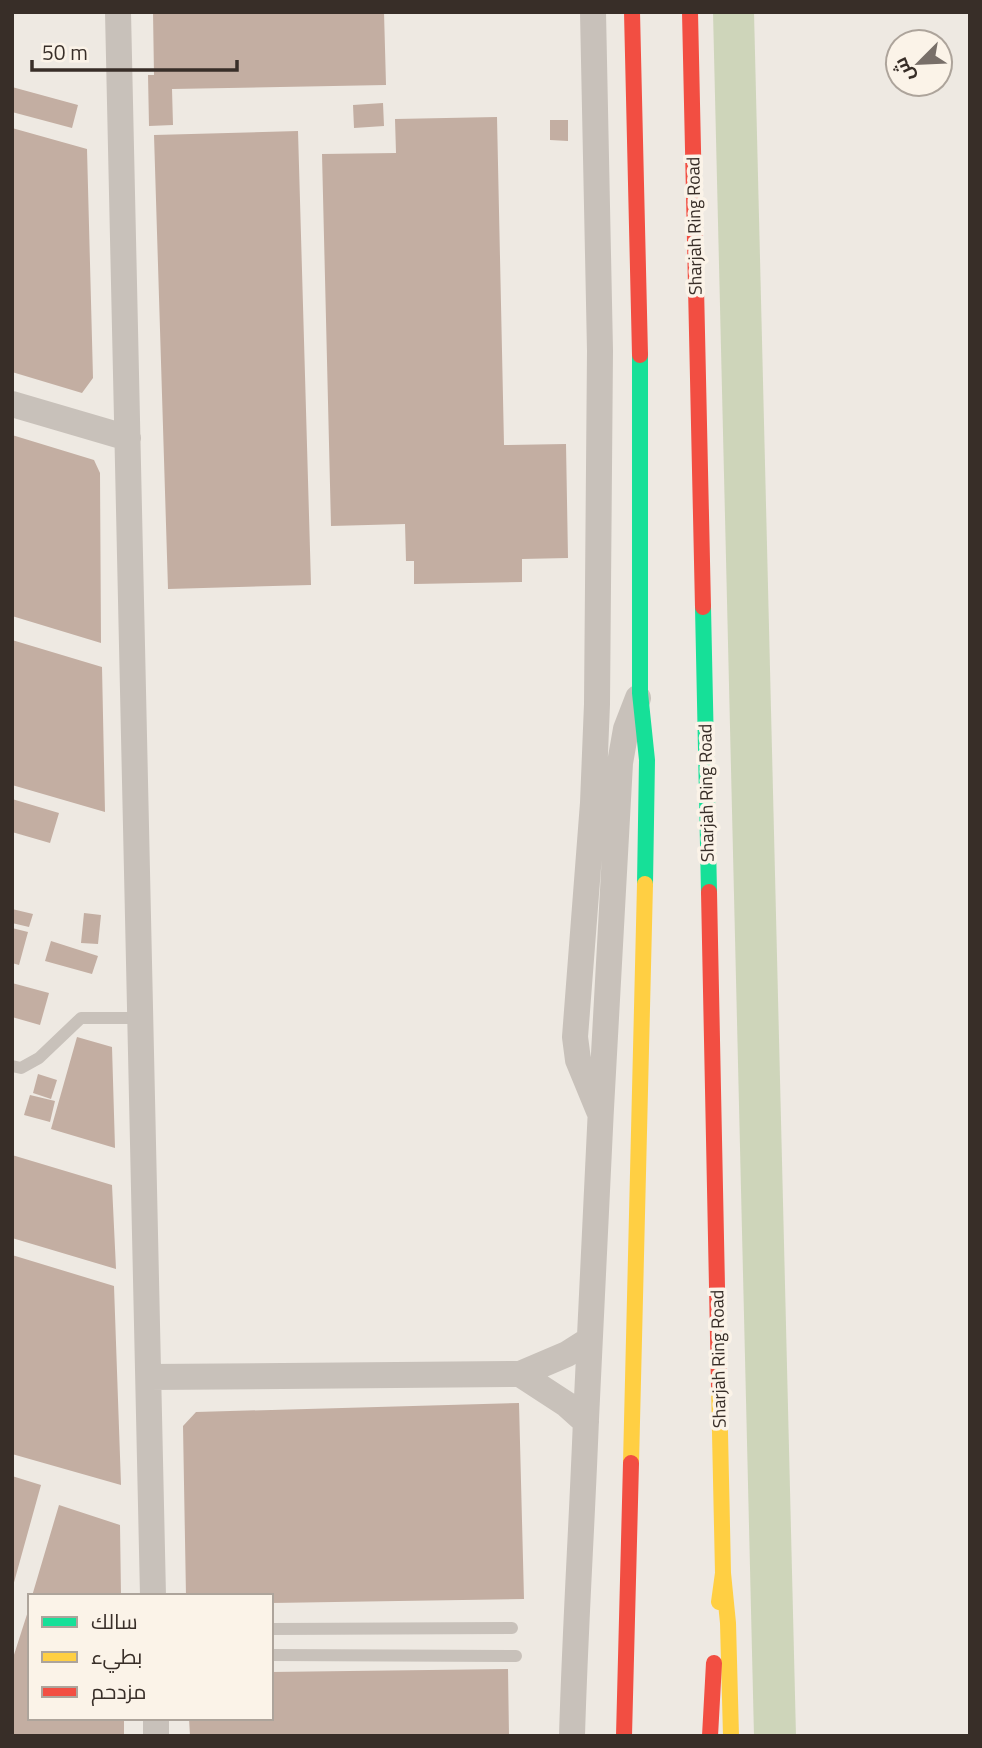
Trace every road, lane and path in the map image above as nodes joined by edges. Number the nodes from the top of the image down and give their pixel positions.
1 (118, 12) edge
2 (593, 12) edge
3 (632, 12) edge
4 (690, 12) edge
5 (12, 404) edge
6 (128, 438) junction
7 (640, 693) junction
8 (141, 1018) junction
9 (12, 1066) edge
10 (600, 1111) junction
11 (589, 1340) junction
12 (520, 1374) junction
13 (149, 1377) junction
14 (586, 1422) junction
15 (723, 1573) junction
16 (153, 1594) edge
17 (512, 1628) dead end
18 (273, 1629) edge
19 (273, 1655) edge
20 (516, 1656) dead end
21 (572, 1736) edge
22 (624, 1736) edge
23 (710, 1736) edge
24 (731, 1736) edge

1 - 6 street
2 - 10 street
3 - 7 main road
4 - 15 main road, Sharjah Ring Road
5 - 6 street
6 - 8 street
7 - 10 street
7 - 22 main road
8 - 9 lane
8 - 13 street
10 - 11 street
11 - 12 street
11 - 14 street
12 - 13 street
12 - 14 street
13 - 16 street
14 - 21 street
15 - 23 main road
15 - 24 main road
17 - 18 lane
19 - 20 lane

